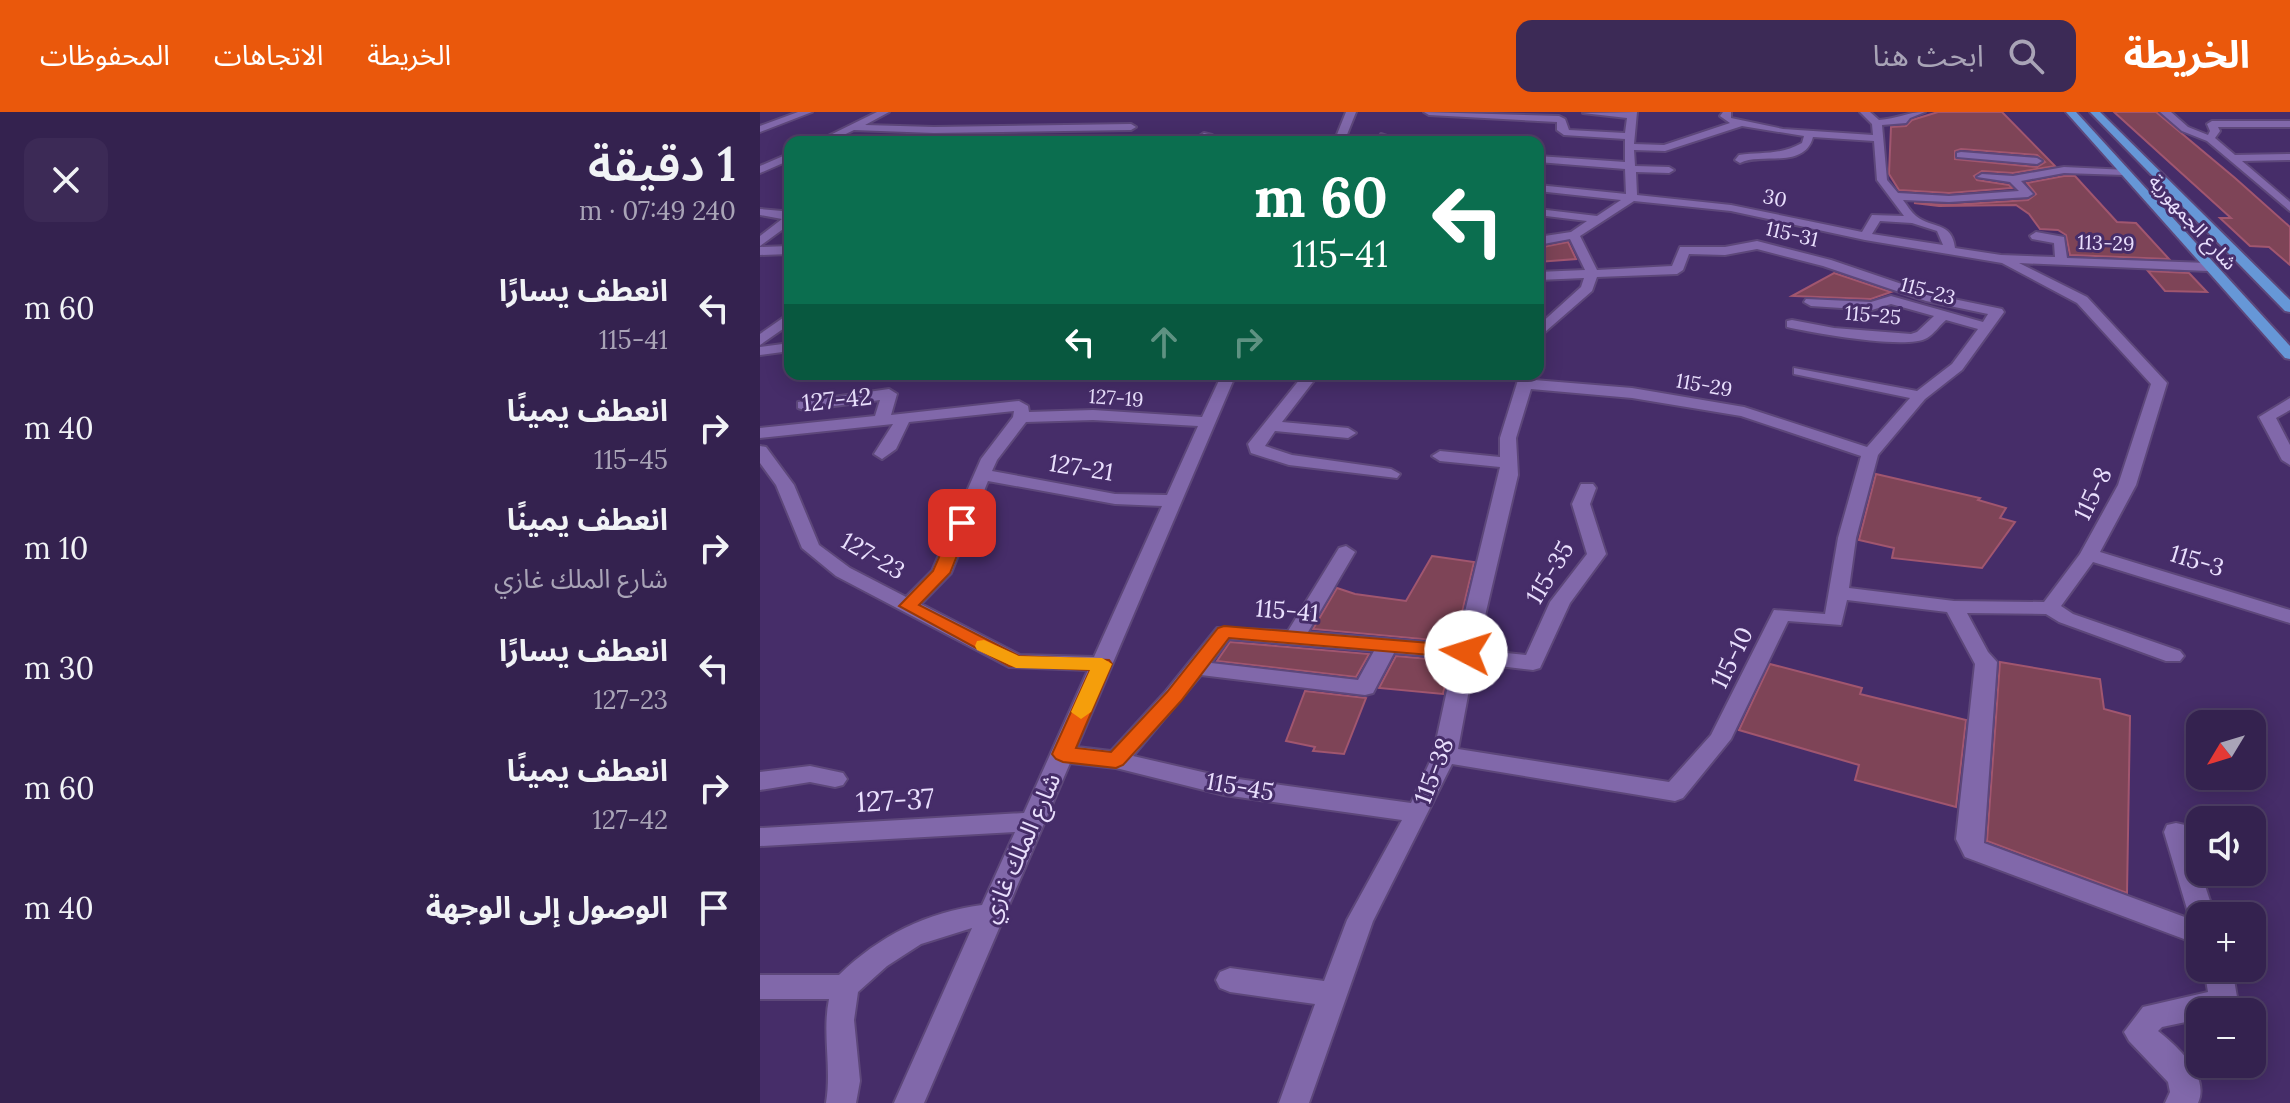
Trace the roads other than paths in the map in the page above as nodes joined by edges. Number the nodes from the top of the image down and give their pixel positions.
1 (807, 112) edge
2 (884, 112) edge
3 (1128, 112) edge
4 (1351, 112) edge
5 (1429, 112) edge
6 (1439, 112) edge
7 (1865, 112) edge
8 (1920, 112) edge
9 (2071, 112) edge
10 (2095, 112) edge
11 (2165, 112) edge
12 (2230, 112) edge
13 (2273, 112) edge
14 (760, 113) edge
15 (1588, 113) edge
16 (1727, 113) edge
17 (1523, 114) edge
18 (1632, 114) edge
19 (792, 117) junction
20 (957, 117) dead end
21 (1039, 119) dead end
22 (1741, 123) junction
23 (1877, 123) junction
24 (2287, 123) edge
25 (1029, 126) junction
26 (854, 127) junction
27 (1107, 127) junction
28 (1179, 128) dead end
29 (760, 129) edge
30 (934, 130) junction
31 (1809, 135) junction
32 (834, 136) edge
33 (1013, 136) edge
34 (1123, 136) edge
35 (1167, 136) edge
36 (1341, 136) edge
37 (1878, 138) junction
38 (2210, 139) junction
39 (1630, 142) junction
40 (2005, 145) dead end
41 (760, 154) edge
42 (1961, 155) dead end
43 (784, 156) edge
44 (2290, 157) edge
45 (2232, 158) junction
46 (784, 159) edge
47 (1544, 160) edge
48 (1740, 160) dead end
49 (2037, 161) junction
50 (1630, 167) junction
51 (760, 170) edge
52 (1669, 170) dead end
53 (2047, 172) junction
54 (2124, 172) junction
55 (1982, 177) dead end
56 (2013, 179) junction
57 (1544, 189) edge
58 (2275, 195) junction
59 (1897, 196) junction
60 (2290, 196) edge
61 (1632, 198) junction
62 (2290, 208) edge
63 (1544, 213) edge
64 (762, 218) edge
65 (1597, 219) junction
66 (1913, 220) junction
67 (1574, 235) junction
68 (1863, 236) junction
69 (2036, 236) dead end
70 (1544, 240) edge
71 (760, 242) edge
72 (1849, 244) dead end
73 (1949, 248) junction
74 (784, 250) edge
75 (760, 251) edge
76 (2001, 259) junction
77 (2061, 261) junction
78 (2208, 267) junction
79 (1592, 272) junction
80 (1544, 276) edge
81 (1811, 302) dead end
82 (2290, 308) edge
83 (1943, 315) junction
84 (1992, 320) junction
85 (784, 322) edge
86 (1792, 324) dead end
87 (1544, 328) edge
88 (760, 341) edge
89 (784, 348) edge
90 (760, 351) edge
91 (2290, 355) edge
92 (1799, 371) dead end
93 (1226, 380) edge
94 (1307, 380) edge
95 (1527, 380) edge
96 (1534, 380) edge
97 (1920, 396) junction
98 (2290, 403) edge
99 (804, 405) dead end
100 (904, 417) junction
101 (1021, 417) junction
102 (882, 419) junction
103 (1208, 422) junction
104 (1272, 426) junction
105 (760, 433) edge
106 (1348, 433) dead end
107 (760, 451) edge
108 (882, 454) dead end
109 (1870, 454) junction
110 (1440, 456) dead end
111 (2290, 460) edge
112 (1509, 463) junction
113 (1391, 474) dead end
114 (982, 476) junction
115 (1587, 488) dead end
116 (1174, 501) junction
117 (1346, 552) dead end
118 (2089, 555) junction
119 (1841, 593) junction
120 (908, 606) junction
121 (1954, 607) junction
122 (2050, 608) junction
123 (2290, 617) edge
124 (1294, 638) junction
125 (1387, 646) junction
126 (1465, 654) junction
127 (2173, 656) dead end
128 (1102, 664) junction
129 (1196, 668) junction
130 (1063, 754) junction
131 (1445, 755) junction
132 (1116, 760) junction
133 (835, 779) dead end
134 (760, 781) edge
135 (1418, 813) junction
136 (1032, 822) junction
137 (2176, 832) dead end
138 (760, 837) edge
139 (2198, 902) edge
140 (992, 915) junction
141 (2186, 929) edge
142 (1230, 980) dead end
143 (2220, 982) edge
144 (760, 987) edge
145 (845, 987) junction
146 (1333, 995) junction
147 (841, 1103) edge
148 (909, 1103) edge
149 (1294, 1103) edge
150 (2180, 1103) edge

1 - 19 street
2 - 26 street
3 - 27 street
4 - 36 street
5 - 6 street
6 - 17 street
7 - 23 street
8 - 23 street
9 - 54 main road, شارع الجمهورية
10 - 82 main road
11 - 38 street
12 - 24 street
13 - 24 street
14 - 19 street
15 - 18 street
16 - 22 street
17 - 39 street
18 - 39 street
19 - 29 street
20 - 30 street
21 - 25 street
22 - 31 street
22 - 39 street
23 - 37 street
24 - 38 street
25 - 27 street
25 - 30 street
25 - 33 street
26 - 30 street
26 - 32 street
27 - 34 street
28 - 35 street
31 - 37 street
31 - 48 street
37 - 59 street
38 - 45 street
39 - 50 street
40 - 49 street
41 - 43 street
42 - 49 street
44 - 45 street
45 - 58 street
46 - 51 street
47 - 50 street
49 - 53 street
50 - 52 street
50 - 61 street
53 - 54 street
53 - 56 street
54 - 78 main road, شارع الجمهورية
55 - 56 street
56 - 59 street
57 - 61 street, 30
58 - 60 street
58 - 62 street
59 - 66 street
61 - 65 street
61 - 68 street, 30
63 - 65 street
64 - 71 street
65 - 67 street
66 - 68 street
66 - 73 street
67 - 70 street
67 - 79 street
68 - 72 street
68 - 73 street, 30
69 - 77 street
73 - 76 street, 30
74 - 75 street
76 - 77 street, 113-29
76 - 118 street, 115-8
77 - 78 street, 113-29
78 - 91 main road, شارع الجمهورية
79 - 80 street, 115-31
79 - 84 street, 115-31
79 - 87 street
81 - 83 street, 115-23
83 - 84 street, 115-23
83 - 86 street, 115-25
84 - 97 street, 115-10
85 - 88 street
89 - 90 street
92 - 97 street
93 - 103 street, شارع الملك غازي
94 - 104 street
95 - 112 street, 115-38
96 - 109 street, 115-29
97 - 109 street, 115-10
98 - 111 street
99 - 102 street
100 - 101 street, 127-42
100 - 102 street, 127-42
100 - 108 street
101 - 103 street, 127-19
101 - 114 street
102 - 105 street, 127-42
103 - 116 street, شارع الملك غازي
104 - 106 street
104 - 113 street
107 - 120 street, 127-23
109 - 119 street, 115-10
110 - 112 street
112 - 126 street, 115-38
114 - 116 street, 127-21
114 - 120 street
115 - 126 street, 115-35
116 - 128 street, شارع الملك غازي
117 - 124 street
118 - 122 street, 115-8
118 - 123 street, 115-3
119 - 121 street
119 - 131 street, 115-10
120 - 128 street, 127-23
121 - 122 street
121 - 141 street
122 - 127 street
124 - 125 street, 115-41
124 - 129 street, 115-41
125 - 126 street, 115-41
125 - 129 street
126 - 131 street, 115-38
128 - 130 street, شارع الملك غازي
129 - 132 street, 115-41
130 - 132 street, 115-45
130 - 136 street, شارع الملك غازي
131 - 135 street, 115-38
132 - 135 street, 115-45
133 - 134 street
135 - 146 street, 115-38
136 - 138 street, 127-37
136 - 140 street, شارع الملك غازي
137 - 139 street
140 - 145 street
140 - 148 street, شارع الملك غازي
142 - 146 street
143 - 150 street
144 - 145 street
145 - 147 street
146 - 149 street, 115-38

